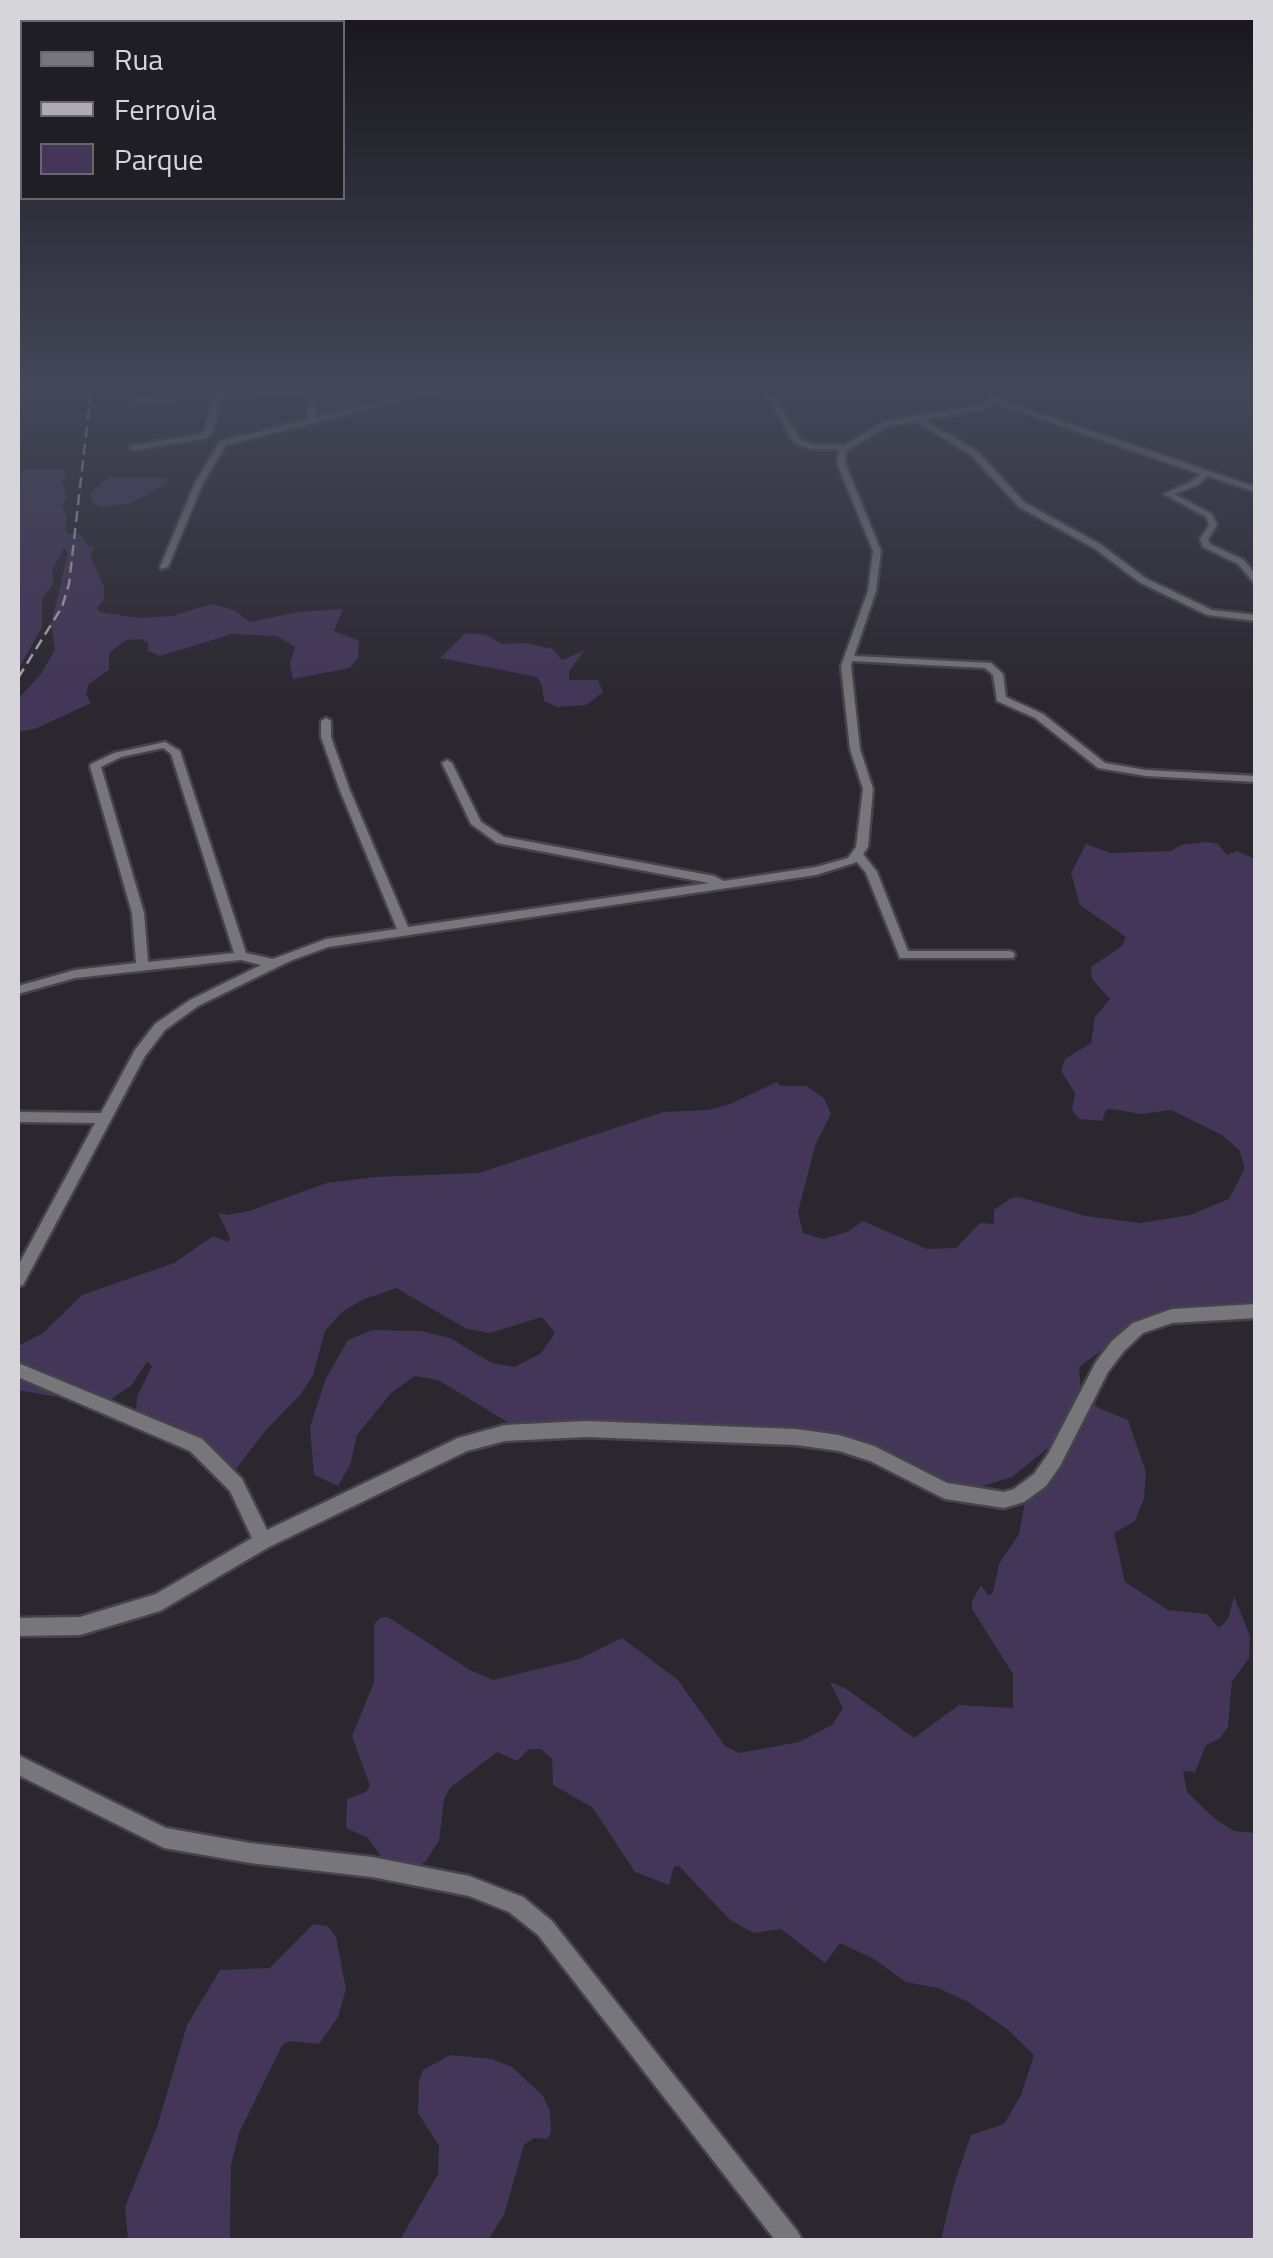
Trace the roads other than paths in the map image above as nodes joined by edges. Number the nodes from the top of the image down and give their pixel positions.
1 (193, 496) edge
2 (854, 496) edge
3 (1016, 496) edge
4 (1172, 496) edge
5 (164, 568) dead end
6 (1256, 582) edge
7 (1256, 618) edge
8 (847, 658) junction
9 (326, 721) dead end
10 (447, 763) dead end
11 (1256, 779) edge
12 (858, 856) junction
13 (724, 886) junction
14 (404, 932) junction
15 (241, 956) junction
16 (1009, 956) dead end
17 (274, 964) junction
18 (142, 967) junction
19 (18, 990) edge
20 (18, 1117) edge
21 (106, 1118) junction
22 (18, 1244) edge
23 (36, 1244) junction
24 (18, 1280) edge
25 (1256, 1311) edge
26 (18, 1370) edge
27 (263, 1541) junction
28 (18, 1627) edge
29 (18, 1765) edge
30 (790, 2240) edge

1 - 5 street
2 - 8 street
3 - 7 street
4 - 6 street
8 - 11 street
8 - 12 street
9 - 14 street
10 - 13 street
12 - 13 street
12 - 16 street
13 - 14 street
14 - 17 street
15 - 17 street
15 - 18 street
15 - 18 street
17 - 21 street
18 - 19 street
20 - 21 street
21 - 23 street
22 - 23 street
23 - 24 street
25 - 27 street
26 - 27 street
27 - 28 street
29 - 30 street

